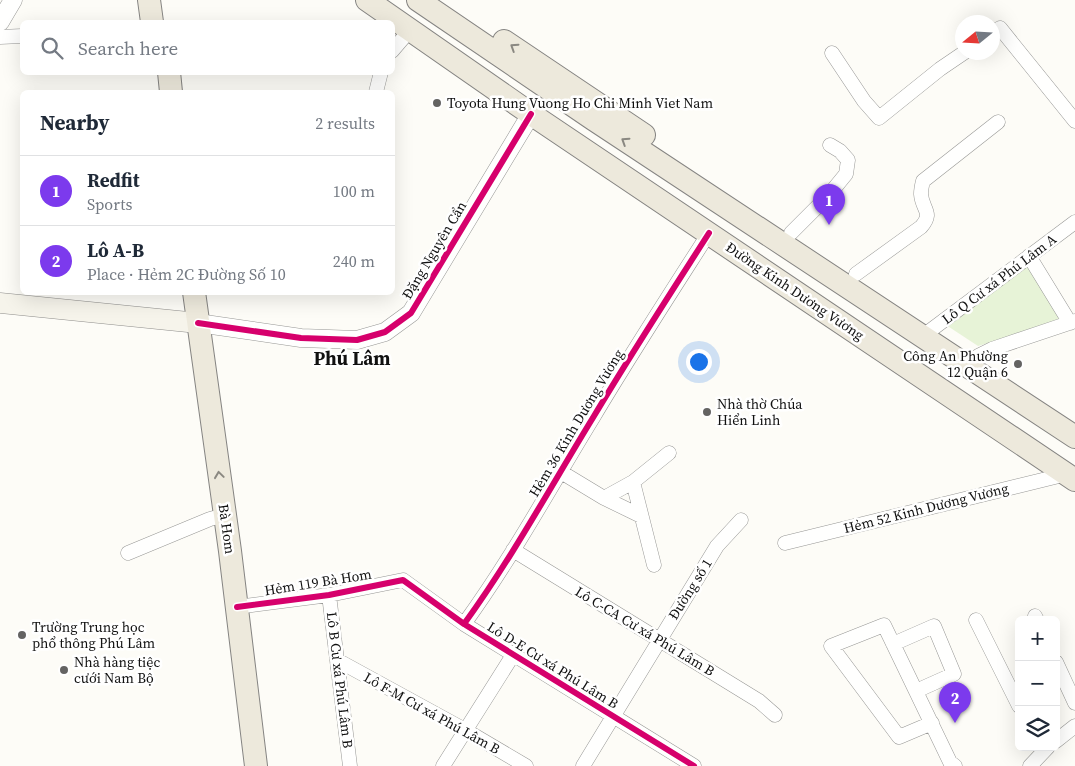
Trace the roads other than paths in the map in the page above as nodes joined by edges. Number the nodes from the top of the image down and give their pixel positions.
1 (13, 0) edge
2 (149, 0) edge
3 (161, 0) edge
4 (367, 0) edge
5 (392, 0) edge
6 (418, 0) edge
7 (440, 0) edge
8 (152, 20) edge
9 (163, 20) edge
10 (0, 22) edge
11 (410, 30) junction
12 (1000, 35) edge
13 (20, 36) edge
14 (0, 37) edge
15 (395, 48) edge
16 (832, 53) dead end
17 (955, 59) edge
18 (158, 75) edge
19 (169, 75) edge
20 (380, 75) edge
21 (160, 90) edge
22 (172, 90) edge
23 (376, 90) edge
24 (542, 94) junction
25 (1075, 121) edge
26 (998, 122) dead end
27 (830, 145) dead end
28 (1075, 222) edge
29 (712, 228) junction
30 (791, 233) junction
31 (1029, 256) junction
32 (856, 274) junction
33 (182, 295) edge
34 (194, 295) edge
35 (0, 303) edge
36 (191, 322) junction
37 (1073, 322) edge
38 (929, 332) junction
39 (978, 356) junction
40 (1075, 422) edge
41 (1075, 437) edge
42 (669, 453) dead end
43 (1073, 470) edge
44 (561, 472) junction
45 (633, 482) junction
46 (604, 498) junction
47 (641, 516) junction
48 (218, 517) junction
49 (741, 520) dead end
50 (784, 542) dead end
51 (513, 550) junction
52 (128, 553) dead end
53 (654, 565) dead end
54 (403, 580) joint
55 (329, 595) junction
56 (237, 607) junction
57 (976, 620) dead end
58 (464, 624) junction
59 (659, 639) junction
60 (893, 644) junction
61 (513, 655) junction
62 (337, 660) junction
63 (1060, 671) edge
64 (916, 691) junction
65 (1015, 698) edge
66 (1075, 703) edge
67 (774, 715) dead end
68 (612, 716) junction
69 (932, 724) junction
70 (1075, 726) edge
71 (465, 730) junction
72 (1060, 738) edge
73 (1041, 751) edge
74 (242, 766) edge
75 (256, 766) edge
76 (350, 766) edge
77 (443, 766) edge
78 (526, 766) edge
79 (583, 766) edge
80 (694, 766) edge
81 (955, 766) edge
82 (1030, 766) edge

1 - 10 street
2 - 8 main road
3 - 9 main road
4 - 11 main road, Đường Kinh Dương Vương
5 - 24 main road, Đường Kinh Dương Vương
6 - 24 main road, Đường Kinh Dương Vương
24 -> 7 main road, Đường Kinh Dương Vương
11 - 15 street
11 - 24 main road, Đường Kinh Dương Vương
12 - 25 street
13 - 14 street
16 - 17 street
18 - 21 main road
19 - 22 main road
20 - 23 street
24 - 29 main road, Đường Kinh Dương Vương
24 - 30 main road, Đường Kinh Dương Vương
24 - 36 street, Đặng Nguyên Cẩn
38 -> 24 main road, Đường Kinh Dương Vương
26 - 32 street
27 - 30 street
28 - 31 street, Lô Q Cư xá Phú Lâm A
29 - 43 main road, Đường Kinh Dương Vương
29 - 44 street, Hẻm 36 Kinh Dương Vương
30 - 32 main road, Đường Kinh Dương Vương
31 - 37 street
31 - 38 street, Lô Q Cư xá Phú Lâm A
32 - 38 main road, Đường Kinh Dương Vương
33 - 36 main road, Bà Hom
34 - 36 main road, Bà Hom
35 - 36 main road, Đặng Nguyên Cẩn
36 - 48 main road, Bà Hom
37 - 39 street
38 - 39 main road, Đường Kinh Dương Vương
38 - 41 main road, Đường Kinh Dương Vương
39 - 40 main road, Đường Kinh Dương Vương
42 - 45 street
43 - 50 street, Hẻm 52 Kinh Dương Vương
44 - 46 street
44 - 51 street, Hẻm 36 Kinh Dương Vương
45 - 46 street
45 - 47 street
46 - 47 street
47 - 53 street
48 - 52 street
48 - 56 main road, Bà Hom
48 - 74 main road, Bà Hom
49 - 59 street, Đường số 1
51 - 58 street, Hẻm 36 Kinh Dương Vương
51 - 59 street, Lô C-CA Cư xá Phú Lâm B
54 - 55 street, Hẻm 119 Bà Hom
54 - 58 street, Lô D-E Cư xá Phú Lâm B
55 - 56 street, Hẻm 119 Bà Hom
55 - 62 street, Lô B Cư xá Phú Lâm B
56 - 75 main road, Bà Hom
57 - 65 street
58 - 61 street, Lô D-E Cư xá Phú Lâm B
59 - 67 street, Lô C-CA Cư xá Phú Lâm B
59 - 68 street, Đường số 1
60 - 64 street
60 - 64 street
60 - 69 street
61 - 68 street, Lô D-E Cư xá Phú Lâm B
61 - 71 street
62 - 71 street, Lô F-M Cư xá Phú Lâm B
62 - 76 street, Lô B Cư xá Phú Lâm B
63 - 66 street
64 - 69 street
68 - 79 street, Đường số 1
68 - 80 street, Lô D-E Cư xá Phú Lâm B
69 - 81 street
70 - 72 street
71 - 77 street
71 - 78 street, Lô F-M Cư xá Phú Lâm B
73 - 82 street

